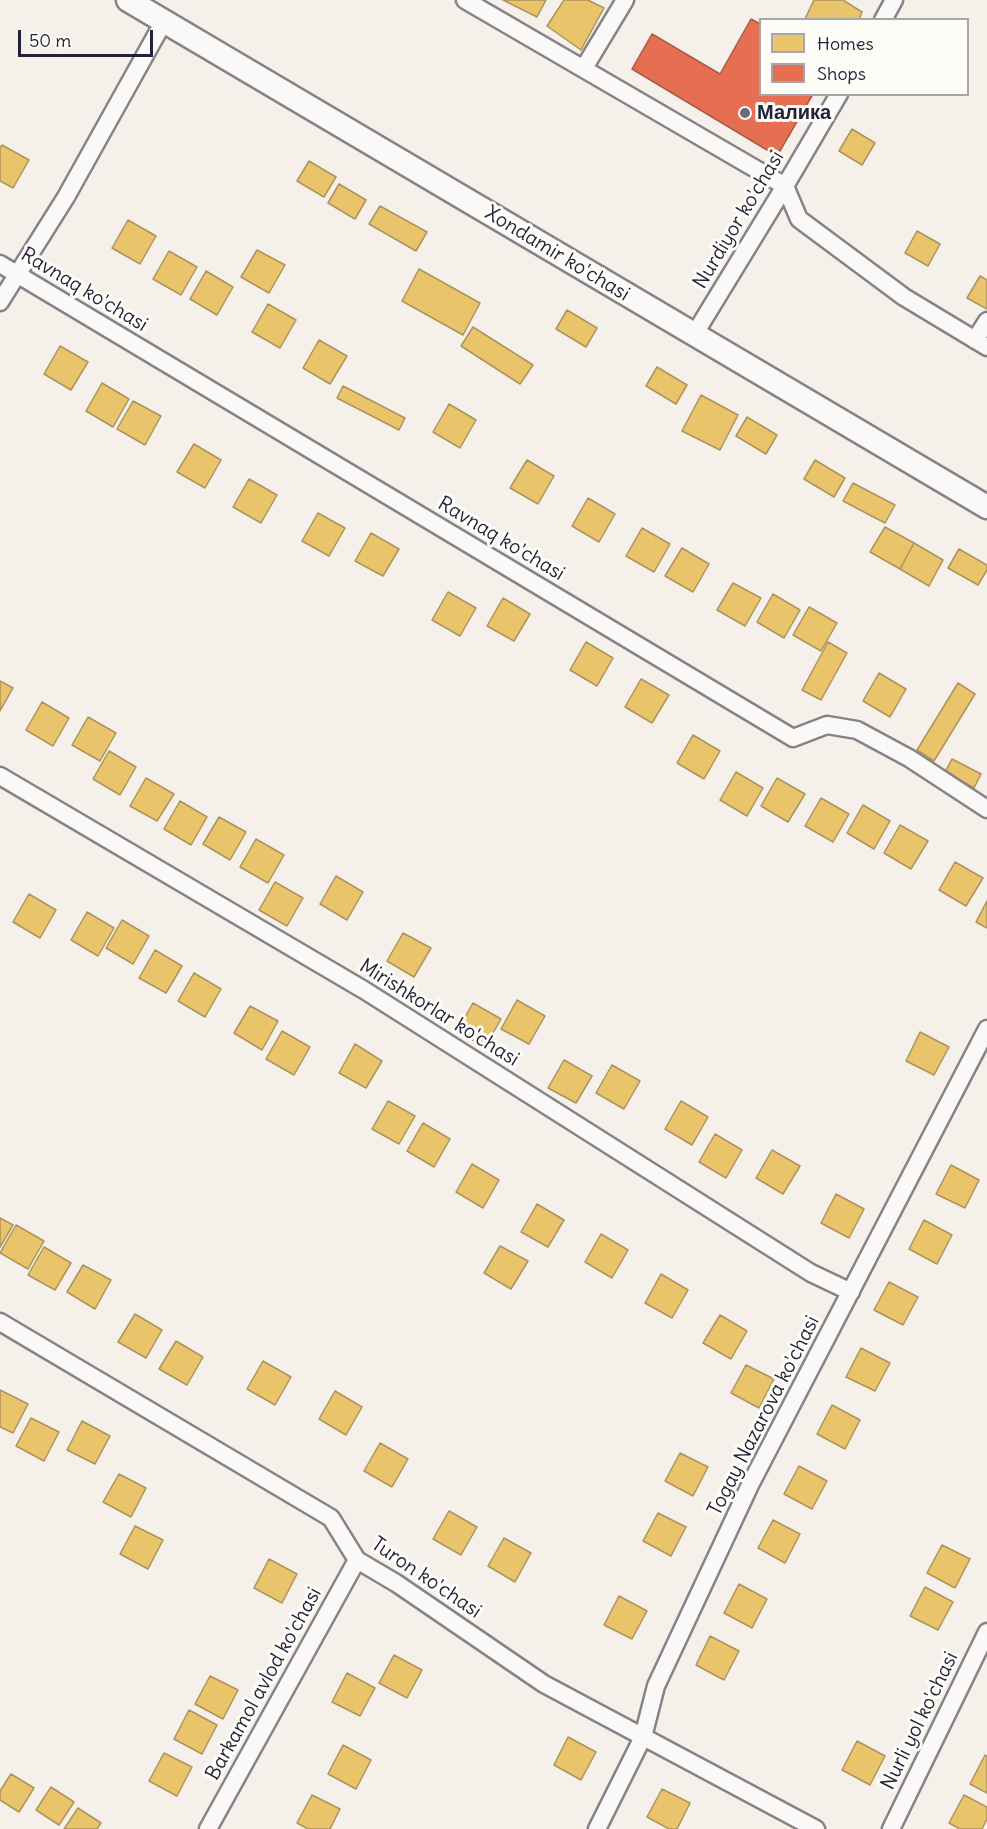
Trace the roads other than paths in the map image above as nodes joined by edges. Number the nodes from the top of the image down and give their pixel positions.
1 (128, 0) edge
2 (465, 0) edge
3 (625, 0) edge
4 (894, 0) edge
5 (883, 18) edge
6 (164, 21) junction
7 (584, 68) junction
8 (838, 96) edge
9 (785, 186) junction
10 (0, 264) edge
11 (16, 274) junction
12 (0, 302) edge
13 (987, 321) edge
14 (694, 335) junction
15 (981, 344) edge
16 (987, 507) edge
17 (0, 776) edge
18 (987, 809) edge
19 (987, 1029) edge
20 (851, 1292) junction
21 (0, 1322) edge
22 (357, 1560) junction
23 (987, 1632) edge
24 (643, 1737) junction
25 (208, 1829) edge
26 (597, 1829) edge
27 (816, 1829) edge
28 (891, 1829) edge

1 - 6 main road, Xondamir ko'chasi
2 - 7 street
3 - 7 street
4 - 5 street
6 - 11 street
6 - 14 main road, Xondamir ko'chasi
7 - 9 street
8 - 9 street, Nurdiyor ko'chasi
9 - 14 street, Nurdiyor ko'chasi
9 - 15 street
10 - 11 street, Ravnaq ko'chasi
11 - 12 street
11 - 18 street, Ravnaq ko'chasi
13 - 15 street
14 - 16 main road, Xondamir ko'chasi
17 - 20 street, Mirishkorlar ko'chasi
19 - 20 street, Togay Nazarova ko'chasi
20 - 24 street, Togay Nazarova ko'chasi
21 - 22 street, Turon ko'chasi
22 - 24 street, Turon ko'chasi
22 - 25 street, Barkamol avlod ko'chasi
23 - 28 street, Nurli yol ko'chasi
24 - 26 street, Togay Nazarova ko'chasi
24 - 27 street, Turon ko'chasi

